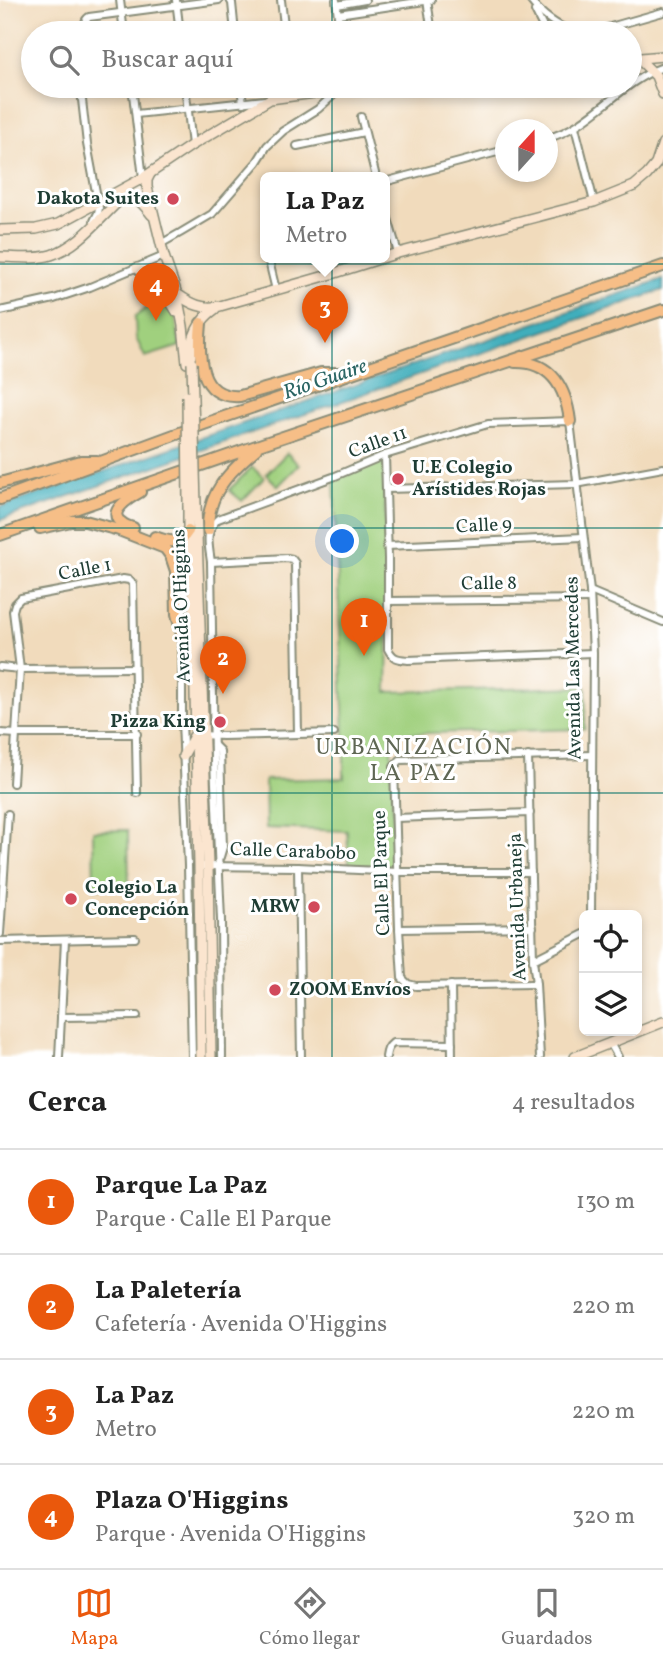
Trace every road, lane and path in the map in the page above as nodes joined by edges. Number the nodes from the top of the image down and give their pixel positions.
1 (120, 0) edge
2 (219, 0) edge
3 (281, 0) edge
4 (365, 0) edge
5 (429, 0) edge
6 (529, 0) edge
7 (231, 1) edge
8 (176, 2) edge
9 (336, 2) edge
10 (663, 12) edge
11 (122, 13) junction
12 (338, 14) junction
13 (86, 21) edge
14 (123, 21) edge
15 (178, 21) edge
16 (234, 21) edge
17 (284, 21) edge
18 (339, 21) edge
19 (431, 21) edge
20 (541, 21) edge
21 (550, 21) edge
22 (631, 21) edge
23 (663, 56) edge
24 (642, 58) edge
25 (642, 64) edge
26 (663, 67) edge
27 (652, 71) junction
28 (642, 78) edge
29 (663, 94) edge
30 (82, 98) edge
31 (134, 98) edge
32 (186, 98) edge
33 (242, 98) edge
34 (332, 98) edge
35 (614, 98) edge
36 (270, 99) joint
37 (243, 103) junction
38 (188, 110) junction
39 (136, 114) junction
40 (361, 117) dead end
41 (575, 127) junction
42 (364, 132) junction
43 (558, 135) edge
44 (663, 143) edge
45 (192, 145) junction
46 (297, 146) dead end
47 (495, 152) edge
48 (659, 165) edge
49 (375, 172) edge
50 (147, 175) junction
51 (390, 180) edge
52 (594, 202) junction
53 (97, 203) junction
54 (154, 218) junction
55 (390, 226) edge
56 (90, 229) junction
57 (0, 230) edge
58 (160, 242) junction
59 (398, 253) junction
60 (164, 256) junction
61 (390, 256) edge
62 (0, 257) edge
63 (269, 263) edge
64 (367, 263) edge
65 (663, 266) edge
66 (137, 268) junction
67 (276, 290) junction
68 (177, 294) junction
69 (219, 306) junction
70 (663, 310) edge
71 (0, 311) edge
72 (201, 323) junction
73 (183, 326) junction
74 (505, 362) junction
75 (189, 363) junction
76 (351, 374) junction
77 (570, 421) junction
78 (262, 444) junction
79 (385, 455) junction
80 (103, 461) junction
81 (663, 468) edge
82 (163, 479) junction
83 (0, 484) edge
84 (576, 484) junction
85 (386, 489) junction
86 (0, 499) edge
87 (192, 504) junction
88 (13, 530) junction
89 (208, 530) junction
90 (188, 531) junction
91 (0, 535) edge
92 (583, 537) junction
93 (387, 546) junction
94 (192, 562) junction
95 (211, 562) junction
96 (590, 591) junction
97 (590, 599) junction
98 (388, 601) junction
99 (663, 622) edge
100 (182, 635) junction
101 (593, 653) junction
102 (0, 667) edge
103 (134, 668) junction
104 (20, 669) junction
105 (0, 733) edge
106 (334, 733) dead end
107 (17, 734) junction
108 (137, 734) junction
109 (298, 734) junction
110 (204, 735) junction
111 (592, 755) junction
112 (183, 756) junction
113 (528, 756) junction
114 (13, 783) dead end
115 (137, 793) dead end
116 (530, 813) junction
117 (9, 814) dead end
118 (396, 818) junction
119 (188, 866) junction
120 (203, 866) junction
121 (218, 866) junction
122 (298, 867) junction
123 (398, 872) junction
124 (531, 872) junction
125 (1, 893) edge
126 (591, 910) edge
127 (533, 927) junction
128 (399, 929) junction
129 (0, 934) edge
130 (579, 937) edge
131 (135, 939) dead end
132 (65, 940) junction
133 (0, 941) edge
134 (533, 960) junction
135 (536, 984) junction
136 (451, 985) junction
137 (137, 1016) dead end
138 (61, 1017) junction
139 (663, 1022) edge
140 (610, 1043) junction
141 (452, 1044) junction
142 (60, 1057) edge
143 (192, 1057) edge
144 (201, 1057) edge
145 (211, 1057) edge
146 (222, 1057) edge
147 (301, 1057) edge
148 (386, 1057) edge
149 (452, 1057) edge
150 (540, 1057) edge
151 (575, 1057) edge
152 (618, 1057) edge

1 - 11 street
2 - 8 street
3 - 17 street
4 - 9 street
5 - 12 street
5 - 19 street
6 - 20 street
6 - 21 street
7 - 16 street
8 - 11 street
8 - 15 street
9 - 12 street
10 - 22 street
11 - 13 street
11 - 14 street
12 - 18 street
23 - 24 main road
25 - 27 main road
26 - 27 street
27 - 28 street
27 - 29 main road
30 - 53 street
31 - 39 street
32 - 38 street
33 - 37 street
34 - 58 street
35 - 41 street
36 - 37 street
36 - 45 main road
37 - 38 street
38 - 39 street
38 - 45 street
39 - 50 street
40 - 42 street
41 - 43 street
41 - 52 street
42 - 46 street
42 - 49 street
44 - 48 main road
45 - 50 main road
47 - 51 street
48 - 52 main road
50 - 53 main road
50 - 54 main road, Avenida O'Higgins
52 - 59 main road
53 - 56 street
53 - 57 main road
54 - 56 main road
54 - 58 main road, Avenida O'Higgins
55 - 59 street
56 - 62 main road
58 - 60 main road, Avenida O'Higgins
59 - 61 main road
60 - 66 street
60 - 68 main road, Avenida O'Higgins
63 - 67 street
64 - 67 main road
65 - 76 highway
66 - 71 street
66 - 73 main road
67 - 69 main road
68 - 69 main road
68 - 73 main road, Avenida O'Higgins
69 - 72 main road
70 - 74 highway
72 - 75 main road
72 - 76 highway
73 - 75 main road, Avenida O'Higgins
74 - 77 highway
74 - 78 highway
75 - 87 main road, Avenida O'Higgins, bridge
76 - 80 highway
77 - 79 street, Calle 11
77 - 84 street, Avenida Las Mercedes
78 - 82 highway
78 - 89 highway
79 - 85 street
79 - 89 street, Calle 11
80 - 83 highway
80 - 86 highway
81 - 84 street
82 - 88 highway
82 - 90 highway
84 - 85 street
84 - 92 street, Avenida Las Mercedes
85 - 93 street
87 - 90 main road, Avenida O'Higgins
87 - 110 main road, Avenida O'Higgins
88 - 91 highway
88 - 100 highway
89 - 95 street, Avenida O'Higgins
90 - 94 main road, Avenida O'Higgins
92 - 93 street, Calle 9
92 - 96 street, Avenida Las Mercedes
93 - 98 street
94 - 100 street, Avenida O'Higgins
94 - 110 main road, Avenida O'Higgins
95 - 109 street
95 - 110 street, Avenida O'Higgins
96 - 97 street, Avenida Las Mercedes
96 - 99 street
97 - 98 street, Calle 8
97 - 101 street, Avenida Las Mercedes
98 - 101 street
100 - 112 street, Avenida O'Higgins
101 - 111 street, Avenida Las Mercedes
102 - 104 street
103 - 104 street
103 - 104 street, Calle 1
103 - 108 street, Calle 1
104 - 107 street, Calle 1
105 - 107 street
106 - 109 street
107 - 108 street
107 - 114 street, Calle 1
108 - 115 street, Calle 1
109 - 110 street
110 - 112 main road
110 - 120 main road, Avenida O'Higgins
110 - 121 street
111 - 113 street
111 - 126 street, Avenida Las Mercedes
112 - 119 street, Avenida O'Higgins
113 - 116 street, Avenida Urbaneja
113 - 118 street, Calle El Parque
116 - 118 street
116 - 124 street, Avenida Urbaneja
117 - 125 street
118 - 123 street, Calle El Parque
119 - 120 street, Calle Carabobo
119 - 143 street, Avenida O'Higgins
120 - 121 street, Calle Carabobo
120 - 144 main road, Avenida O'Higgins
120 - 145 main road, Avenida O'Higgins
121 - 122 street, Calle Carabobo
121 - 146 street
122 - 123 street, Calle Carabobo
122 - 147 street
123 - 124 street, Calle Carabobo
123 - 128 street, Calle El Parque
124 - 127 street, Avenida Urbaneja
125 - 129 street
127 - 128 street
127 - 134 street, Avenida Urbaneja
128 - 136 street, Calle El Parque
130 - 134 street
131 - 132 street
132 - 133 street
132 - 138 street
134 - 135 street, Avenida Urbaneja
135 - 136 street
135 - 150 street, Avenida Urbaneja
136 - 141 street
137 - 138 street
138 - 142 street
139 - 140 main road
140 - 151 main road
140 - 152 street
141 - 148 street
141 - 149 street

